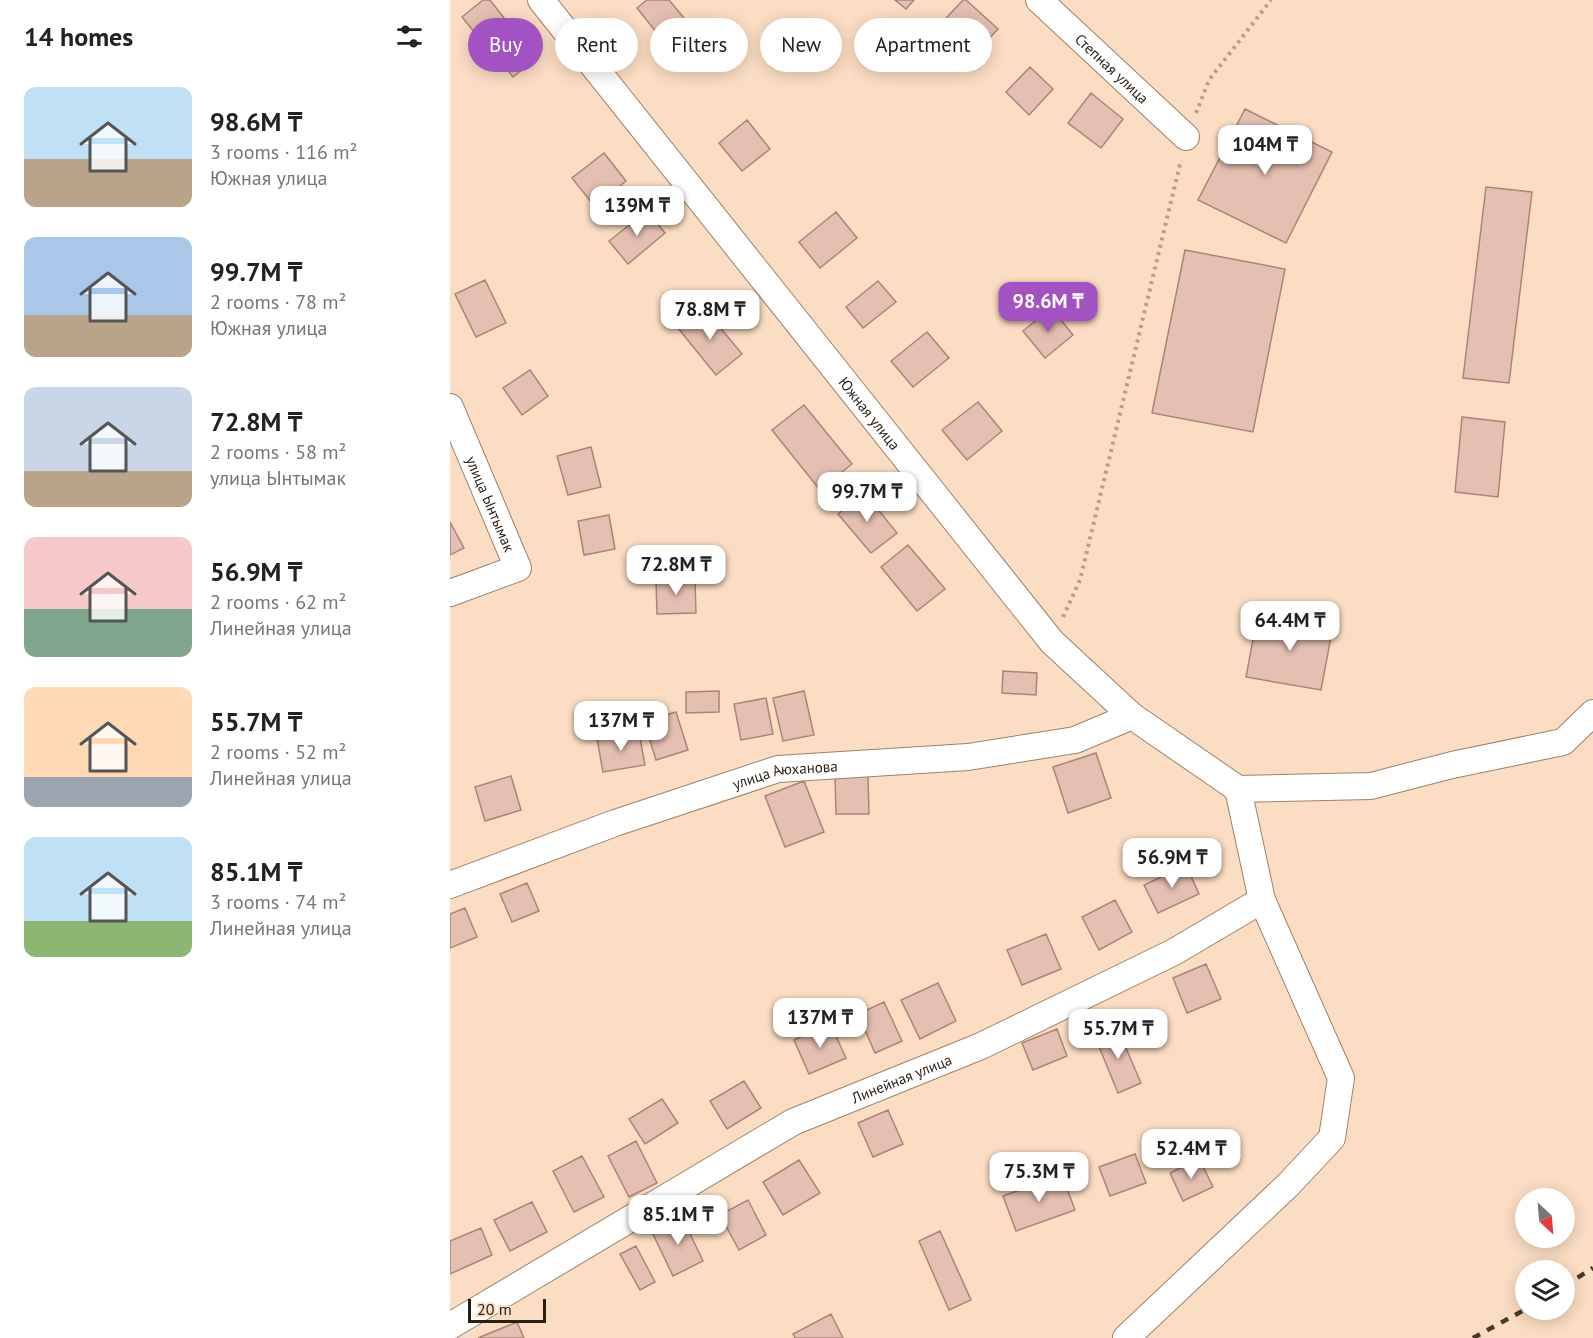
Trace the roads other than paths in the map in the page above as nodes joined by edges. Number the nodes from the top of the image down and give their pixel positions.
1 (541, 0) edge
2 (1039, 0) edge
3 (1186, 137) road end
4 (450, 407) edge
5 (450, 593) edge
6 (1593, 713) edge
7 (1132, 716) junction
8 (1238, 789) junction
9 (450, 885) edge
10 (1262, 900) junction
11 (450, 1326) edge
12 (1126, 1338) edge

1 - 7 street, Южная улица
2 - 3 street, Степная улица
4 - 5 street, улица Ынтымак
6 - 8 street
7 - 8 street, Южная улица
7 - 9 street, улица Аюханова
8 - 10 street
10 - 11 street, Линейная улица
10 - 12 street

